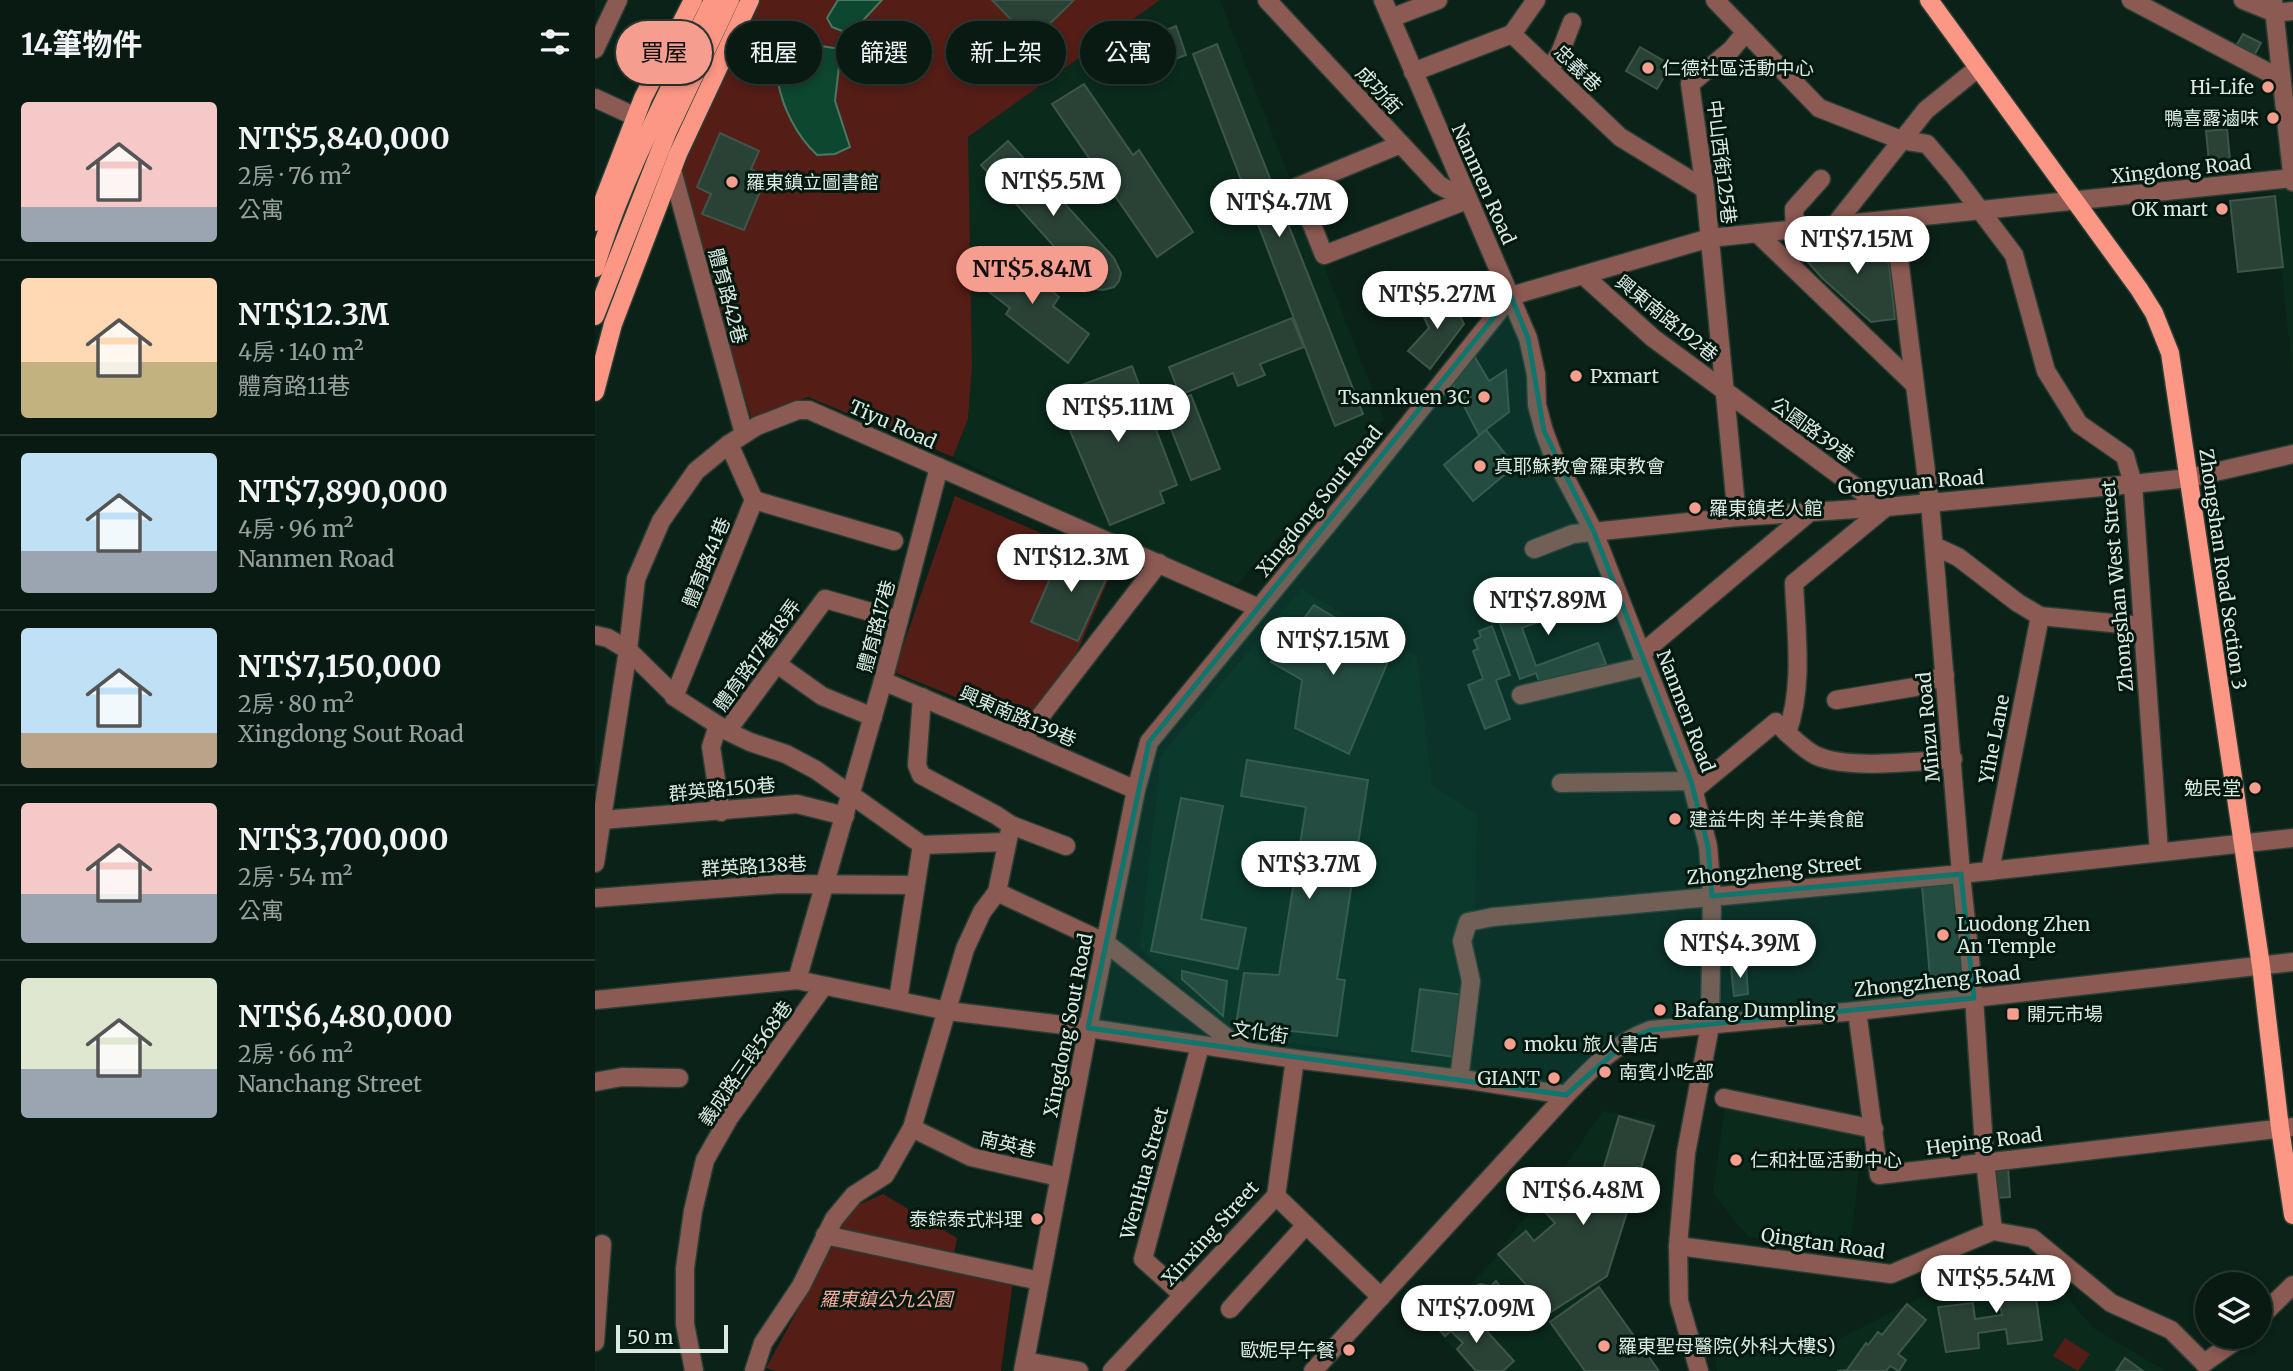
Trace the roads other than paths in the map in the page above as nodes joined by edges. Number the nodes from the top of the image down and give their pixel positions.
1 (618, 0) edge
2 (692, 0) edge
3 (713, 0) edge
4 (730, 0) edge
5 (750, 0) edge
6 (1267, 0) edge
7 (1383, 0) edge
8 (1438, 0) edge
9 (1536, 0) edge
10 (1715, 0) edge
11 (1929, 0) edge
12 (2131, 0) edge
13 (2243, 0) edge
14 (2274, 6) edge
15 (2293, 11) edge
16 (1391, 18) junction
17 (1572, 22) dead end
18 (1746, 32) junction
19 (1512, 34) junction
20 (595, 49) edge
21 (1978, 68) junction
22 (1549, 70) junction
23 (1413, 72) junction
24 (2281, 79) junction
25 (595, 98) edge
26 (636, 117) junction
27 (1901, 140) junction
28 (1401, 144) junction
29 (672, 170) junction
30 (1821, 179) dead end
31 (2293, 179) edge
32 (1705, 189) junction
33 (1467, 200) junction
34 (2073, 202) junction
35 (1981, 211) junction
36 (1894, 220) junction
37 (595, 222) edge
38 (1834, 226) junction
39 (1795, 230) junction
40 (1757, 233) junction
41 (1710, 238) junction
42 (595, 268) edge
43 (1583, 275) junction
44 (1511, 296) junction
45 (595, 316) edge
46 (1915, 384) junction
47 (1725, 392) junction
48 (595, 393) edge
49 (737, 439) junction
50 (2293, 454) edge
51 (939, 467) junction
52 (2189, 478) junction
53 (2133, 484) junction
54 (754, 500) junction
55 (1930, 503) junction
56 (1877, 507) junction
57 (1811, 511) junction
58 (1737, 517) junction
59 (1594, 532) junction
60 (894, 541) dead end
61 (1934, 546) junction
62 (1534, 549) dead end
63 (1159, 563) junction
64 (1259, 608) junction
65 (2040, 616) junction
66 (899, 620) junction
67 (2142, 626) junction
68 (595, 635) edge
69 (628, 650) junction
70 (1644, 660) junction
71 (777, 664) junction
72 (1945, 675) junction
73 (883, 681) junction
74 (1521, 695) dead end
75 (674, 696) junction
76 (922, 697) junction
77 (1836, 700) dead end
78 (873, 717) junction
79 (722, 728) junction
80 (1787, 733) junction
81 (1022, 740) junction
82 (1952, 760) junction
83 (1561, 783) dead end
84 (1693, 786) junction
85 (1136, 790) junction
86 (851, 794) junction
87 (721, 811) junction
88 (845, 816) junction
89 (602, 820) junction
90 (1008, 834) junction
91 (2293, 838) edge
92 (2242, 844) junction
93 (922, 845) junction
94 (1066, 846) dead end
95 (2159, 852) junction
96 (595, 863) edge
97 (1990, 871) junction
98 (1961, 874) junction
99 (826, 885) junction
100 (915, 885) junction
101 (997, 892) junction
102 (1712, 896) junction
103 (595, 898) edge
104 (1106, 943) junction
105 (2293, 962) edge
106 (2261, 966) junction
107 (797, 981) junction
108 (823, 987) junction
109 (1974, 998) junction
110 (595, 1000) edge
111 (898, 1000) junction
112 (948, 1011) junction
113 (1857, 1011) junction
114 (1710, 1026) junction
115 (1088, 1028) junction
116 (1200, 1046) junction
117 (1244, 1051) junction
118 (1295, 1059) junction
119 (679, 1078) dead end
120 (1459, 1079) junction
121 (595, 1082) edge
122 (1566, 1095) junction
123 (1724, 1098) dead end
124 (912, 1128) junction
125 (2287, 1128) edge
126 (1874, 1129) junction
127 (1985, 1161) junction
128 (1059, 1177) junction
129 (1276, 1196) junction
130 (2293, 1215) edge
131 (1306, 1225) junction
132 (1993, 1231) junction
133 (825, 1235) junction
134 (602, 1244) dead end
135 (1678, 1246) junction
136 (1040, 1281) junction
137 (2293, 1285) edge
138 (1183, 1295) junction
139 (1381, 1297) junction
140 (2272, 1305) edge
141 (1230, 1309) dead end
142 (596, 1315) edge
143 (595, 1342) edge
144 (2226, 1349) edge
145 (1024, 1366) edge
146 (2204, 1367) edge
147 (694, 1371) edge
148 (754, 1371) edge
149 (1079, 1371) edge
150 (1112, 1371) edge
151 (1313, 1371) edge
152 (1699, 1371) edge

1 - 20 street
2 - 26 main road
3 - 42 main road
4 - 45 main road
5 - 29 main road
6 - 28 street, 成功街
7 - 16 street, Nanmen Road
8 - 16 street
9 - 19 street
10 - 18 street, Zhongshan West Street
11 - 21 main road, Zhongshan Road Section 3
12 - 24 street
13 - 14 street
14 - 15 street
14 - 24 street
16 - 23 street, Nanmen Road
17 - 22 street
18 - 27 street, Zhongshan West Street
18 - 32 street, 中山西街125巷
19 - 22 street, 忠義巷
19 - 23 street
21 - 27 street
21 - 34 main road, Zhongshan Road Section 3
22 - 32 street, 忠義巷
23 - 33 street, Nanmen Road
24 - 31 street
25 - 26 street
26 - 37 main road
27 - 35 street, Zhongshan West Street
27 - 38 street
28 - 33 street, 成功街
28 - 33 street
29 - 48 main road
29 - 49 street, 體育路42巷
30 - 39 street
31 - 34 street, Xingdong Road
32 - 41 street, 中山西街125巷
33 - 44 street, Nanmen Road
34 - 35 street
34 - 52 main road, Zhongshan Road Section 3
35 - 36 street
35 - 53 street, Zhongshan West Street
36 - 38 street
36 - 46 street, Minzu Road
38 - 39 street
39 - 40 street
40 - 41 street
40 - 46 street
41 - 43 street
41 - 47 street, 中山西街125巷
43 - 44 street
43 - 47 street, 興東南路192巷
44 - 59 street, Nanmen Road
44 - 64 street, Xingdong Sout Road
46 - 55 street, Minzu Road
47 - 56 street, 公園路39巷
47 - 58 street, 中山西街125巷
49 - 51 street, Tiyu Road
49 - 54 street
49 - 69 street, Tiyu Road
50 - 52 street, Gongyuan Road
51 - 63 street, Tiyu Road
51 - 66 street, 體育路17巷
52 - 53 street, Gongyuan Road
52 - 92 main road, Zhongshan Road Section 3
53 - 55 street, Gongyuan Road
53 - 67 street, Zhongshan West Street
54 - 60 street
54 - 75 street, 體育路41巷
55 - 56 street, Gongyuan Road
55 - 61 street, Minzu Road
56 - 57 street, Gongyuan Road
56 - 80 street
57 - 58 street, Gongyuan Road
57 - 70 street
58 - 59 street, Gongyuan Road
59 - 62 street, Gongyuan Road
59 - 70 street, Nanmen Road
61 - 65 street
61 - 72 street, Minzu Road
63 - 64 street, Tiyu Road
63 - 81 street
64 - 85 street, Xingdong Sout Road
65 - 67 street
65 - 97 street, Yihe Lane
66 - 71 street, 體育路17巷18弄
66 - 73 street, 體育路17巷
67 - 95 street, Zhongshan West Street
68 - 69 street
69 - 75 street
69 - 89 street, Tiyu Road
70 - 74 street
70 - 84 street, Nanmen Road
71 - 78 street
71 - 79 street, 體育路17巷18弄
72 - 77 street
72 - 82 street, Minzu Road
73 - 76 street, 興東南路139巷
73 - 78 street, 體育路17巷
75 - 79 street
76 - 81 street, 興東南路139巷
76 - 90 street
78 - 86 street, 體育路17巷
79 - 86 street
79 - 87 street
80 - 82 street
80 - 84 street
81 - 85 street, 興東南路139巷
82 - 98 street, Minzu Road
83 - 84 street
84 - 102 street, Nanmen Road
85 - 104 street, Xingdong Sout Road
86 - 88 street, 體育路17巷
86 - 93 street
87 - 88 street, 群英路150巷
87 - 89 street, 群英路150巷
88 - 99 street, 體育路17巷
89 - 96 street, Tiyu Road
90 - 93 street
90 - 94 street
90 - 101 street
91 - 92 street, Zhongzheng Street
92 - 95 street, Zhongzheng Street
92 - 106 main road, Zhongshan Road Section 3
93 - 100 street
95 - 97 street, Zhongzheng Street
97 - 98 street, Zhongzheng Street
98 - 102 street, Zhongzheng Street
98 - 109 street, Minzu Road
99 - 100 street, 群英路138巷
99 - 103 street, 群英路138巷
99 - 107 street, 體育路17巷
100 - 111 street
101 - 104 street
101 - 112 street
102 - 114 street, Nanmen Road
102 - 120 street, Zhongzheng Street
104 - 115 street, Xingdong Sout Road
104 - 117 street
105 - 106 street, Zhongzheng Road
106 - 109 street, Zhongzheng Road
106 - 125 main road, Zhongshan Road Section 3
107 - 108 street, 文化街
107 - 110 street, 文化街
108 - 111 street, 文化街
108 - 147 street, 義成路三段568巷
109 - 113 street, Zhongzheng Road
109 - 127 street, Minzu Road
111 - 112 street, 文化街
112 - 115 street, 文化街
112 - 124 street
113 - 114 street, Zhongzheng Road
113 - 126 street
114 - 122 street, Zhongzheng Road
114 - 135 street, Nanmen Road
115 - 116 street, 文化街
115 - 128 street, Xingdong Sout Road
116 - 117 street, 文化街
116 - 138 street, WenHua Street
117 - 118 street, 文化街
118 - 120 street, 文化街
118 - 129 street, Xinxing Street
119 - 121 street
120 - 122 street, 文化街
122 - 139 street, Zhongzheng Road
123 - 126 street
124 - 128 street, 南英巷
124 - 133 street
125 - 127 street, Heping Road
125 - 130 main road, Zhongshan Road Section 3
126 - 127 street, Heping Road
127 - 132 street, Minzu Road
128 - 136 street, Xingdong Sout Road
129 - 131 street
129 - 138 street, Xinxing Street
131 - 139 street
131 - 141 street
132 - 135 street, Qingtan Road
132 - 146 street
133 - 136 street
133 - 148 street
134 - 142 street
135 - 152 street, Nanmen Road
136 - 145 street, Xingdong Sout Road
137 - 140 street
138 - 150 street, Xinxing Street
139 - 151 street, Zhongzheng Road
142 - 143 street
144 - 146 street
145 - 149 street

